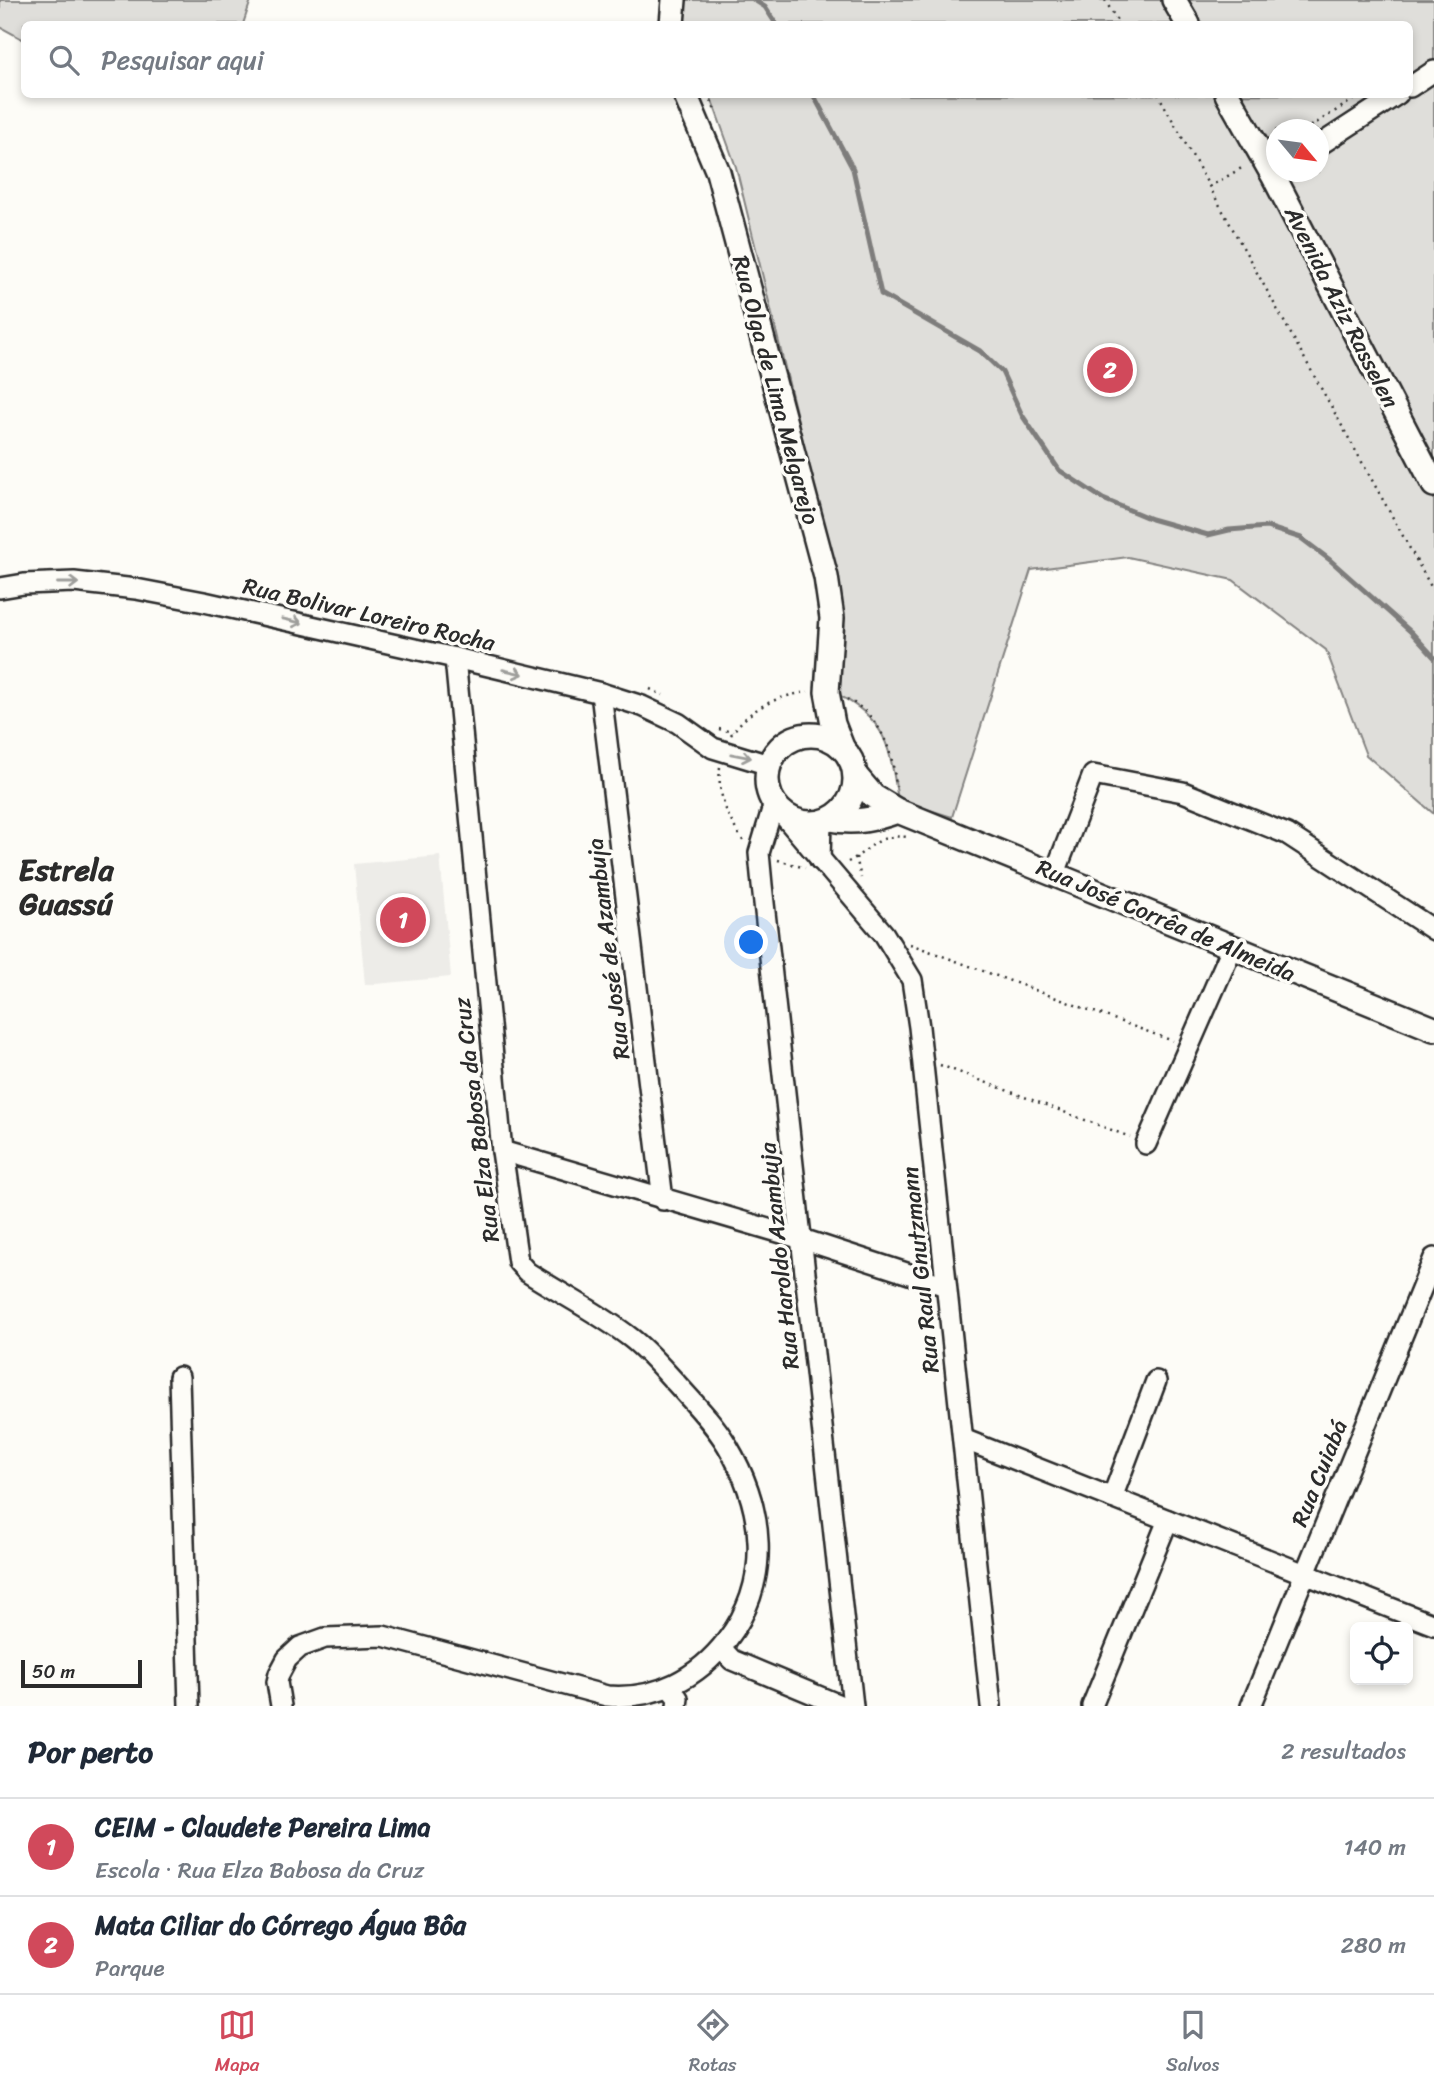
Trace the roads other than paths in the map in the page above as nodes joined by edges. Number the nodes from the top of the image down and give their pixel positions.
1 (674, 0) edge
2 (1174, 0) edge
3 (672, 21) edge
4 (1186, 21) edge
5 (1434, 71) edge
6 (1413, 84) edge
7 (687, 98) edge
8 (1229, 98) edge
9 (1392, 98) edge
10 (1329, 139) edge
11 (1266, 157) edge
12 (1281, 182) edge
13 (1434, 485) edge
14 (0, 588) edge
15 (455, 658) junction
16 (827, 691) junction
17 (601, 693) junction
18 (797, 737) junction
19 (842, 747) junction
20 (769, 765) junction
21 (856, 776) junction
22 (777, 807) junction
23 (898, 810) junction
24 (826, 821) junction
25 (824, 864) junction
26 (1055, 873) junction
27 (1434, 930) edge
28 (1232, 948) junction
29 (1434, 1029) edge
30 (1146, 1143) road end
31 (502, 1151) junction
32 (663, 1200) junction
33 (802, 1239) junction
34 (1434, 1258) edge
35 (946, 1286) junction
36 (179, 1377) dead end
37 (1156, 1381) dead end
38 (963, 1440) junction
39 (1112, 1497) junction
40 (1168, 1520) junction
41 (1305, 1573) junction
42 (1434, 1625) edge
43 (721, 1647) junction
44 (669, 1687) junction
45 (190, 1706) edge
46 (281, 1706) edge
47 (677, 1706) edge
48 (842, 1706) edge
49 (853, 1706) edge
50 (991, 1706) edge
51 (1092, 1706) edge
52 (1251, 1706) edge

1 - 3 street
2 - 4 street
5 - 6 street
7 - 16 street, Rua Olga de Lima Melgarejo
8 - 11 street, Avenida Aziz Rasselen
9 - 10 street
12 - 13 street, Avenida Aziz Rasselen
14 -> 15 street, Rua Bolivar Loreiro Rocha
15 -> 17 street, Rua Bolivar Loreiro Rocha
15 - 31 street, Rua Elza Babosa da Cruz
16 - 18 street, Rua Olga de Lima Melgarejo
16 - 19 street, Rua Olga de Lima Melgarejo
17 -> 20 street, Rua Bolivar Loreiro Rocha
17 - 32 street, Rua José de Azambuja
18 - 19 street
18 - 20 street
19 - 21 street
20 - 22 street
21 - 23 street, Rua José Corrêa de Almeida
21 - 24 street
22 - 24 street
22 - 25 street, Rua Raul Gnutzmann
22 - 33 street, Rua Haroldo Azambuja
23 - 24 street
23 - 26 street, Rua José Corrêa de Almeida
24 - 25 street
25 - 35 street, Rua Raul Gnutzmann
26 - 27 street
26 - 28 street, Rua José Corrêa de Almeida
28 - 29 street, Rua José Corrêa de Almeida
28 - 30 street
31 - 32 street
31 - 43 street, Rua Elza Babosa da Cruz
32 - 33 street
33 - 35 street
33 - 49 street, Rua Haroldo Azambuja
34 - 41 street, Rua Cuiabá
35 - 38 street, Rua Raul Gnutzmann
36 - 45 street
37 - 39 street
38 - 39 street
38 - 50 street, Rua Raul Gnutzmann
39 - 40 street
40 - 41 street
40 - 51 street
41 - 42 street
41 - 52 street, Rua Cuiabá
43 - 44 street, Rua Elza Babosa da Cruz
43 - 48 street
44 - 46 street, Rua Elza Babosa da Cruz
44 - 47 street

